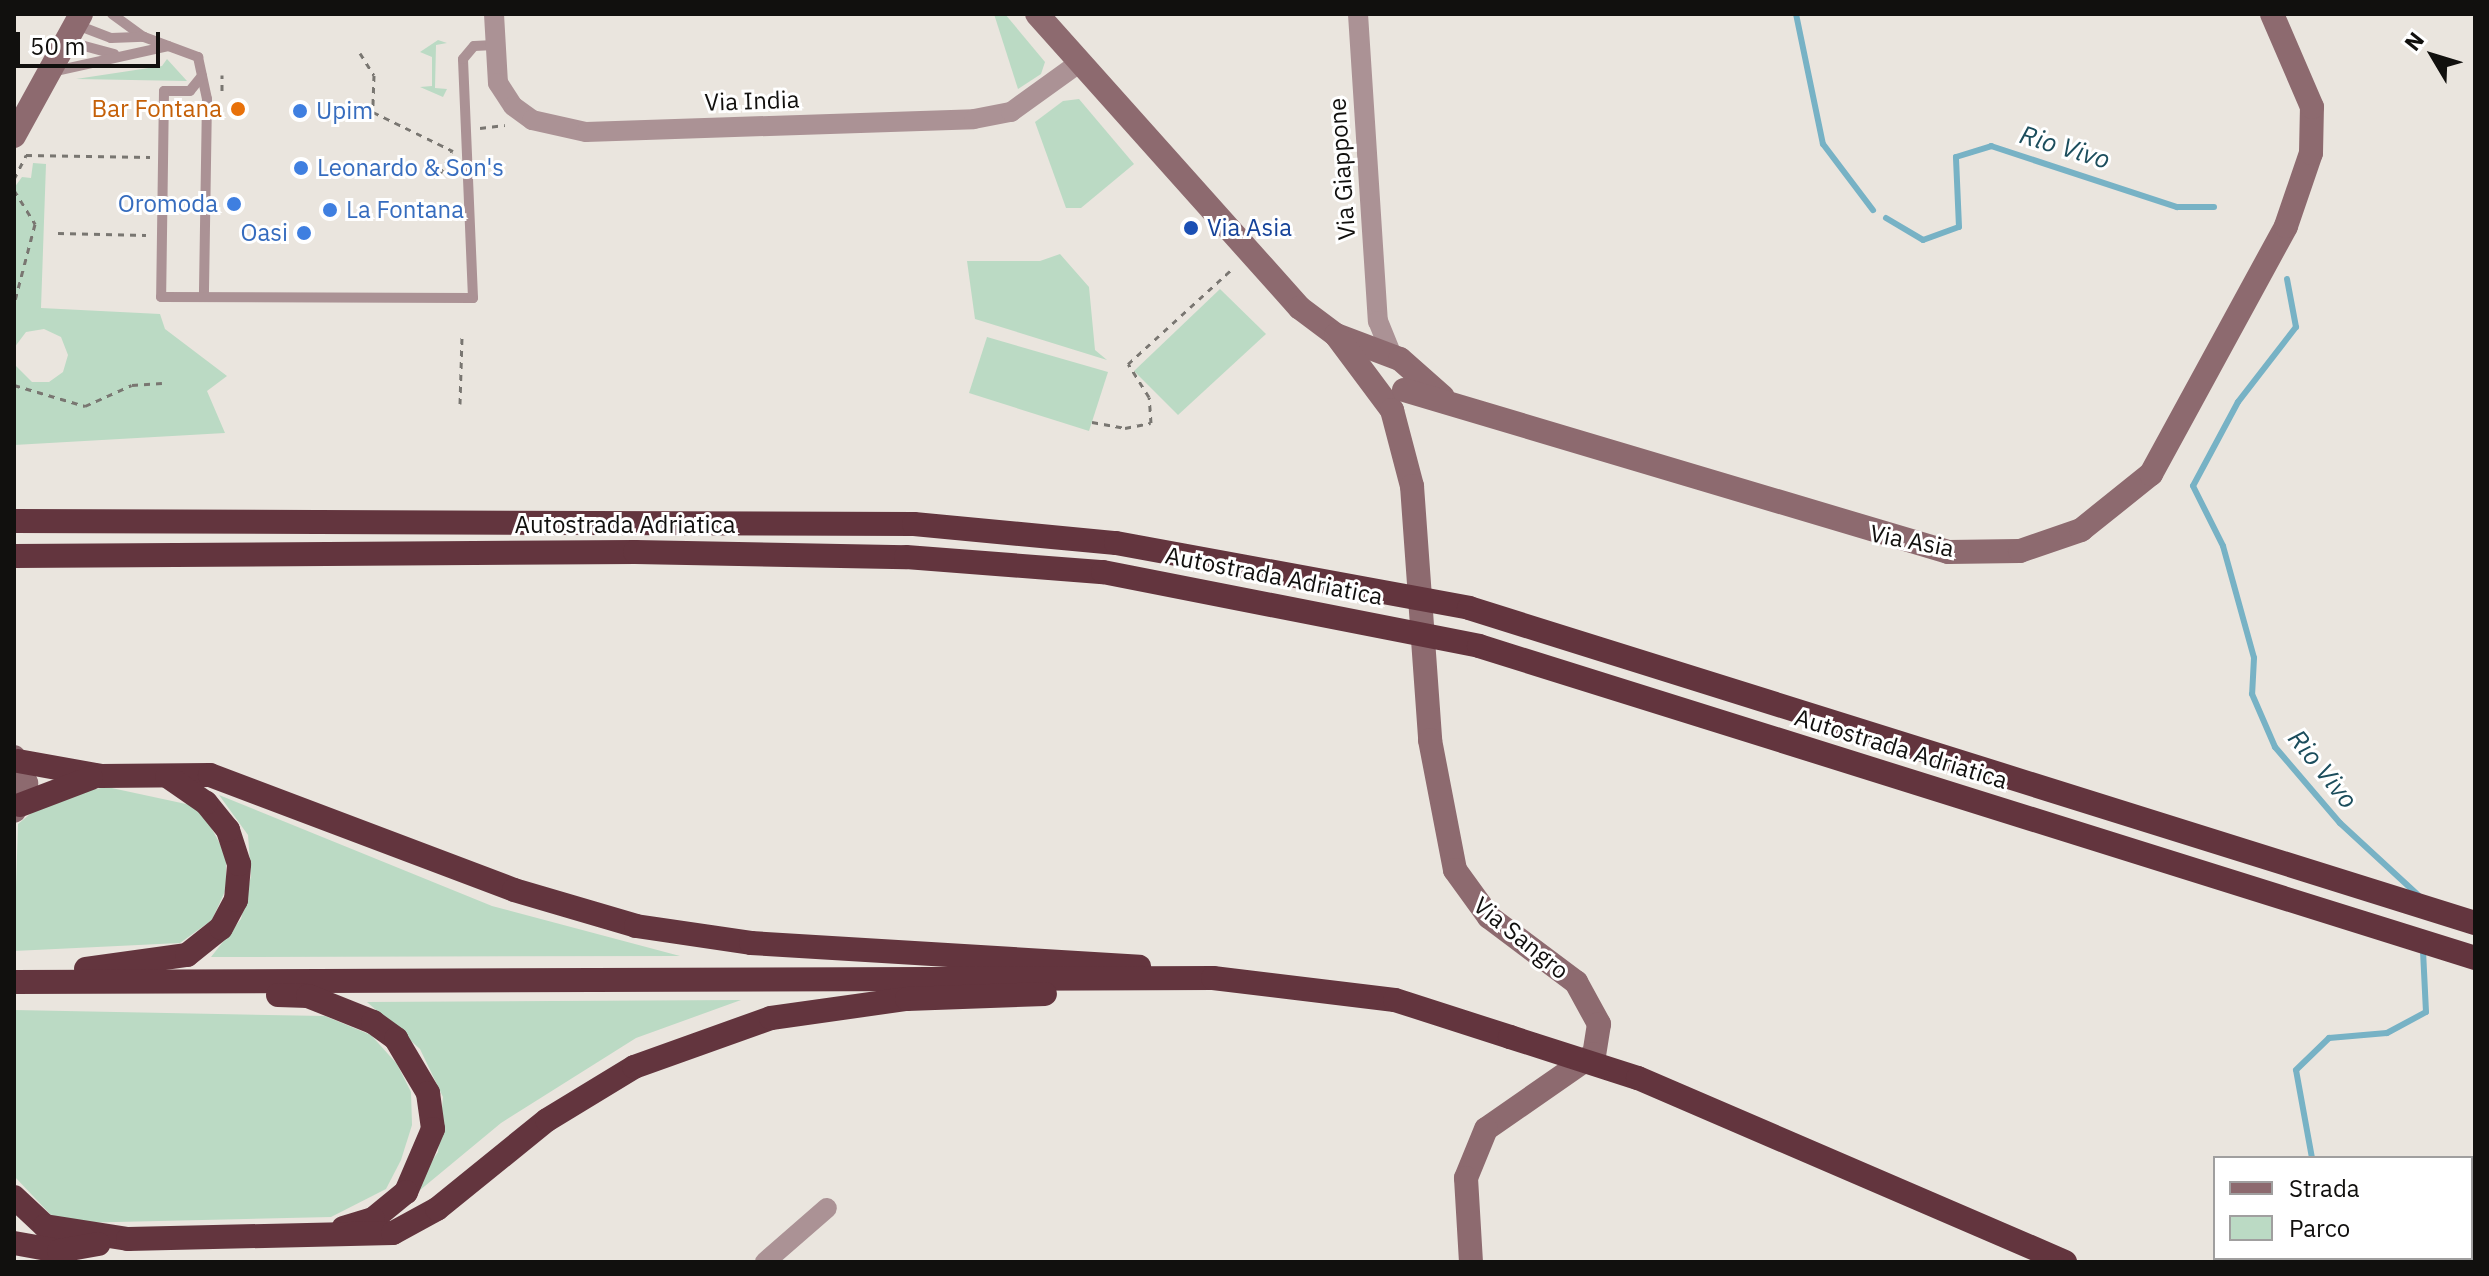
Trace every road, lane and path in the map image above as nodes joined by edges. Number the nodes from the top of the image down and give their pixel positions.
1 (112, 14) edge
2 (494, 14) edge
3 (1037, 14) edge
4 (1358, 14) edge
5 (2272, 14) edge
6 (74, 27) edge
7 (144, 37) junction
8 (494, 45) junction
9 (169, 46) junction
10 (360, 53) dead end
11 (124, 54) junction
12 (1079, 63) junction
13 (49, 72) junction
14 (222, 75) dead end
15 (202, 76) junction
16 (221, 103) dead end
17 (22, 146) edge
18 (452, 150) dead end
19 (162, 158) junction
20 (14, 179) edge
21 (14, 190) edge
22 (58, 233) dead end
23 (162, 236) junction
24 (1248, 254) junction
25 (204, 294) junction
26 (14, 304) edge
27 (1378, 321) junction
28 (1336, 335) junction
29 (462, 336) dead end
30 (1361, 347) junction
31 (1395, 360) junction
32 (162, 383) dead end
33 (14, 385) edge
34 (1389, 393) junction
35 (460, 404) dead end
36 (1451, 404) junction
37 (1092, 422) dead end
38 (14, 521) edge
39 (14, 556) edge
40 (16, 759) edge
41 (101, 776) junction
42 (167, 776) junction
43 (17, 808) edge
44 (2475, 923) edge
45 (2475, 958) edge
46 (1213, 978) junction
47 (153, 980) junction
48 (14, 982) edge
49 (64, 982) junction
50 (14, 1197) edge
51 (827, 1208) dead end
52 (128, 1239) junction
53 (306, 1240) junction
54 (14, 1243) edge
55 (49, 1256) edge
56 (765, 1262) edge
57 (1471, 1262) edge
58 (2065, 1262) edge

1 - 7 lane
2 - 8 street, Via India
3 - 12 street, Via Asia
4 - 27 street, Via Giappone
5 - 36 street, Via Asia
6 - 7 lane
6 - 11 lane
6 - 13 street
7 - 9 lane
8 - 12 street, Via India
8 - 25 lane
9 - 11 lane
9 - 15 lane
10 - 18 path
11 - 13 lane
12 - 24 street, Via Asia
13 - 17 street
14 - 16 path
15 - 19 lane
15 - 25 lane
17 - 19 path
17 - 20 path
19 - 23 lane
21 - 26 path
22 - 23 path
23 - 25 lane
24 - 28 street, Via Asia
24 - 37 path
27 - 30 street
27 - 31 street, Via Giappone
28 - 30 street, Via Asia
28 - 34 street, Via Asia
29 - 35 path
30 - 31 street, Via Asia
31 - 34 street
31 - 34 street
31 - 36 street, Via Asia
32 - 33 path
34 - 36 street, Via Asia
34 - 57 street, Via Sangro
38 - 44 highway, Autostrada Adriatica, bridge
39 - 45 highway, Autostrada Adriatica, bridge
40 - 41 highway
40 - 43 street
41 - 42 highway
41 - 43 highway
42 - 46 highway
42 - 49 highway
46 - 47 highway
46 - 53 highway
46 - 58 highway, bridge
47 - 49 highway
47 - 53 highway
48 - 49 highway
50 - 52 highway
51 - 56 street
52 - 53 highway
52 - 55 highway
54 - 55 highway

